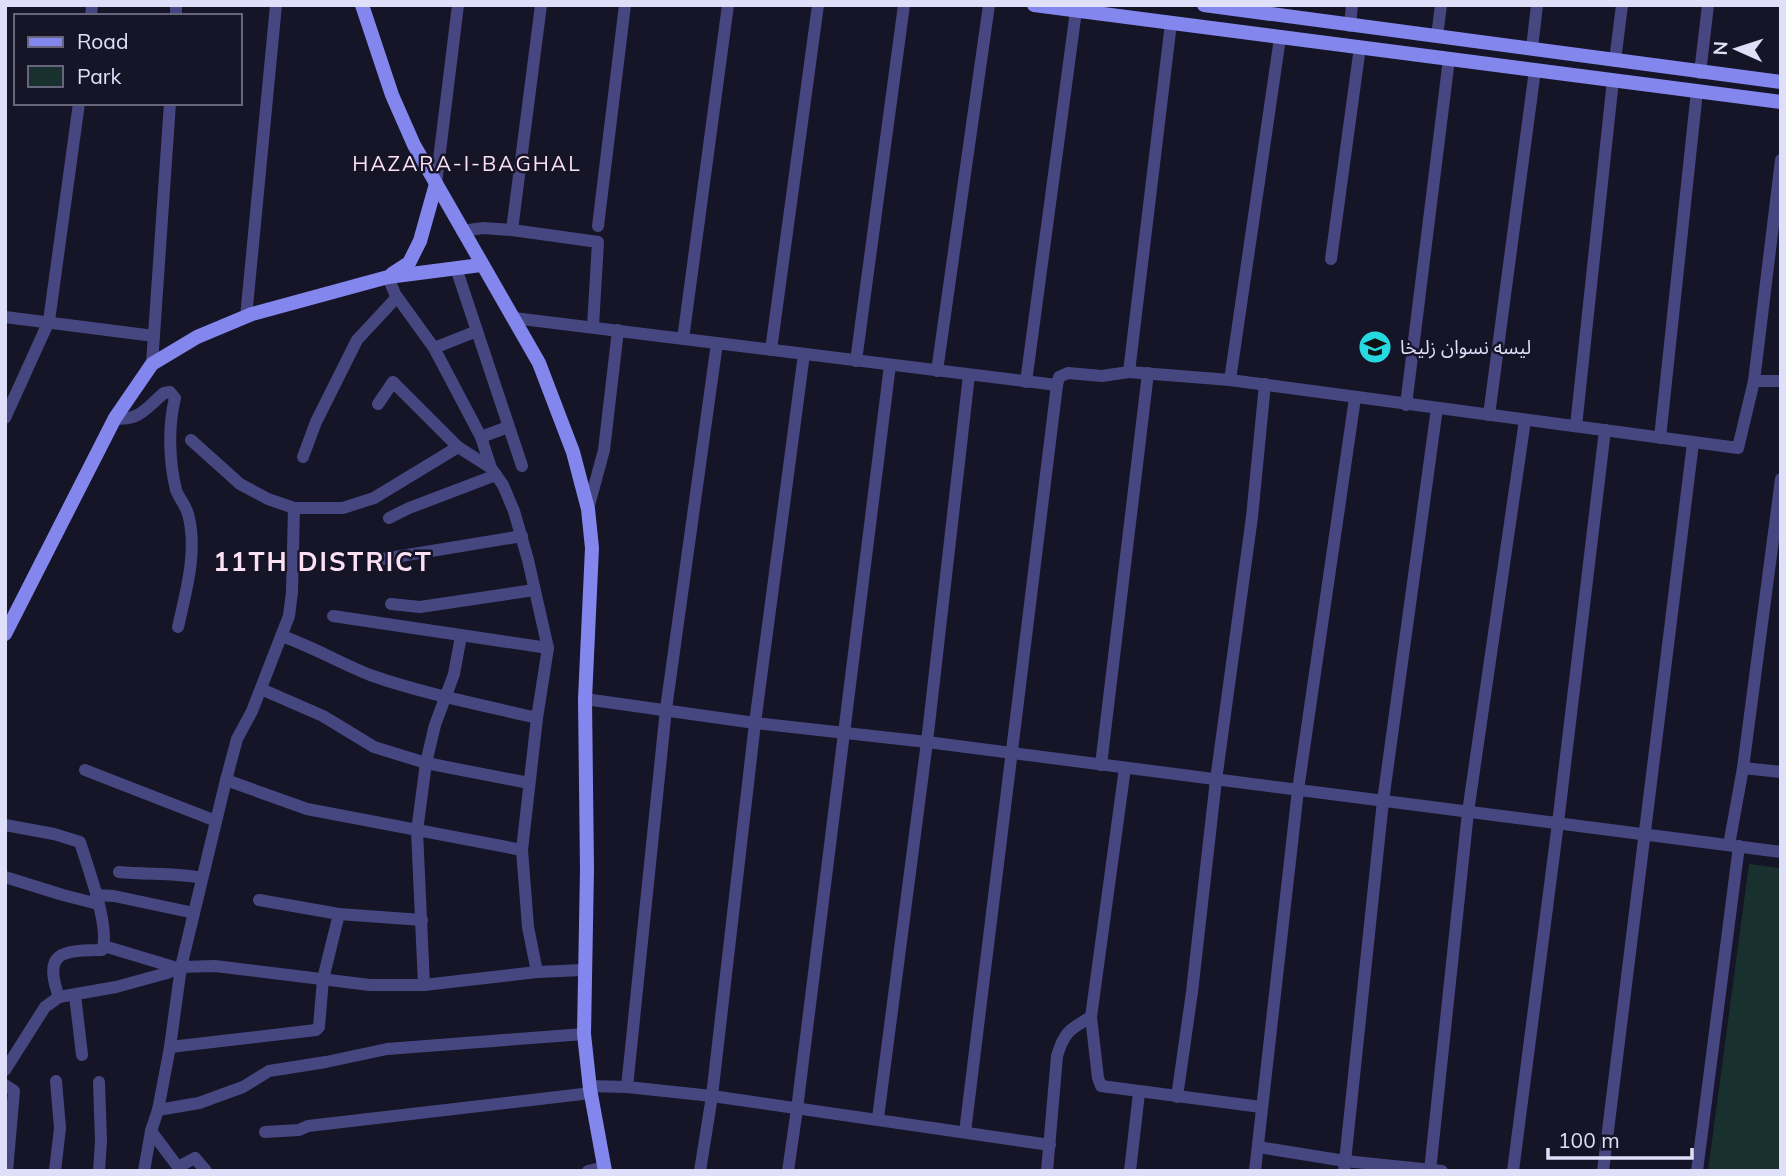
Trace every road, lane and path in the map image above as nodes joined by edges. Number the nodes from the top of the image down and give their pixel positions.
1 (276, 5) edge
2 (362, 5) edge
3 (458, 5) edge
4 (541, 5) edge
5 (625, 5) edge
6 (728, 5) edge
7 (818, 5) edge
8 (904, 5) edge
9 (989, 5) edge
10 (1034, 5) edge
11 (1204, 5) edge
12 (1352, 5) edge
13 (1441, 5) edge
14 (1536, 5) edge
15 (1622, 5) edge
16 (1708, 5) edge
17 (1271, 10) edge
18 (1076, 11) junction
19 (1171, 23) junction
20 (1350, 26) junction
21 (1437, 36) junction
22 (1280, 38) junction
23 (1360, 47) junction
24 (1532, 48) junction
25 (1449, 59) junction
26 (1615, 61) junction
27 (1535, 70) junction
28 (1700, 73) junction
29 (1613, 80) junction
30 (1765, 80) junction
31 (1781, 82) edge
32 (1697, 91) junction
33 (1762, 100) junction
34 (1781, 102) edge
35 (79, 105) edge
36 (170, 105) edge
37 (1781, 160) edge
38 (436, 184) junction
39 (598, 226) dead end
40 (512, 230) junction
41 (462, 231) junction
42 (1331, 259) dead end
43 (481, 265) junction
44 (456, 268) junction
45 (388, 276) junction
46 (397, 296) junction
47 (5, 317) edge
48 (246, 317) junction
49 (514, 318) junction
50 (49, 321) junction
51 (593, 326) junction
52 (618, 330) junction
53 (477, 331) junction
54 (154, 335) junction
55 (683, 339) junction
56 (717, 343) junction
57 (434, 348) junction
58 (771, 350) junction
59 (804, 354) junction
60 (856, 361) junction
61 (152, 364) junction
62 (890, 365) junction
63 (937, 371) junction
64 (1129, 372) junction
65 (1148, 373) junction
66 (969, 375) junction
67 (1230, 380) junction
68 (1781, 381) edge
69 (1026, 382) junction
70 (1754, 382) junction
71 (1265, 384) junction
72 (1057, 386) junction
73 (1355, 398) junction
74 (378, 404) dead end
75 (1406, 405) junction
76 (1437, 408) junction
77 (1489, 415) junction
78 (5, 418) edge
79 (115, 418) junction
80 (1525, 420) junction
81 (1576, 426) junction
82 (508, 427) junction
83 (1605, 430) junction
84 (481, 437) junction
85 (1660, 438) junction
86 (191, 440) dead end
87 (1693, 443) junction
88 (458, 447) junction
89 (303, 457) dead end
90 (522, 466) dead end
91 (493, 471) junction
92 (1781, 480) edge
93 (294, 508) junction
94 (589, 509) junction
95 (389, 518) dead end
96 (522, 536) junction
97 (383, 559) dead end
98 (534, 590) junction
99 (391, 604) dead end
100 (333, 616) dead end
101 (178, 627) dead end
102 (5, 634) edge
103 (282, 636) junction
104 (461, 636) junction
105 (548, 648) junction
106 (261, 689) junction
107 (446, 696) junction
108 (585, 699) junction
109 (666, 709) junction
110 (537, 718) junction
111 (755, 723) junction
112 (844, 733) junction
113 (927, 742) junction
114 (1011, 753) junction
115 (426, 763) junction
116 (1101, 765) junction
117 (1125, 768) junction
118 (1743, 768) junction
119 (85, 770) dead end
120 (1781, 772) edge
121 (226, 780) junction
122 (1216, 780) junction
123 (528, 783) junction
124 (1298, 790) junction
125 (1383, 801) junction
126 (1468, 812) junction
127 (216, 821) junction
128 (1558, 823) junction
129 (5, 825) edge
130 (417, 831) junction
131 (1643, 834) junction
132 (1734, 845) junction
133 (522, 850) junction
134 (1781, 852) edge
135 (119, 872) dead end
136 (5, 877) edge
137 (202, 878) junction
138 (97, 900) junction
139 (259, 900) dead end
140 (194, 913) junction
141 (339, 914) junction
142 (422, 920) junction
143 (103, 946) junction
144 (179, 967) junction
145 (583, 970) junction
146 (537, 972) junction
147 (323, 979) junction
148 (424, 985) junction
149 (75, 995) junction
150 (60, 997) junction
151 (1091, 1017) junction
152 (584, 1034) junction
153 (170, 1046) junction
154 (82, 1055) dead end
155 (5, 1070) edge
156 (56, 1081) dead end
157 (99, 1082) dead end
158 (5, 1085) edge
159 (627, 1087) junction
160 (590, 1090) junction
161 (1139, 1093) junction
162 (712, 1096) junction
163 (1177, 1097) junction
164 (1261, 1107) junction
165 (797, 1109) junction
166 (158, 1110) junction
167 (878, 1118) junction
168 (151, 1131) junction
169 (265, 1132) dead end
170 (965, 1132) junction
171 (1050, 1144) junction
172 (1258, 1147) junction
173 (1345, 1166) edge
174 (605, 1169) edge
175 (1434, 1170) edge
176 (7, 1171) edge
177 (55, 1171) edge
178 (99, 1171) edge
179 (144, 1171) edge
180 (206, 1171) edge
181 (588, 1171) edge
182 (700, 1171) edge
183 (788, 1171) edge
184 (1047, 1171) edge
185 (1130, 1171) edge
186 (1255, 1171) edge
187 (1513, 1171) edge
188 (1603, 1171) edge
189 (1697, 1171) edge

1 - 48 street
2 - 38 main road
3 - 38 street
4 - 40 street
5 - 39 street
6 - 55 street
7 - 58 street
8 - 60 street
9 - 63 street
10 - 18 main road
11 - 17 main road
12 - 20 street
13 - 21 street
14 - 24 street
15 - 26 street
16 - 28 street
17 - 20 main road
18 - 19 main road
18 - 69 street
19 - 22 main road
19 - 64 street
20 - 21 main road
21 - 24 main road
22 - 23 main road
22 - 67 street
23 - 25 main road
23 - 42 street
24 - 26 main road
25 - 27 main road
25 - 75 street
26 - 28 main road
27 - 29 main road
27 - 77 street
28 - 30 main road
29 - 32 main road
29 - 81 street
30 - 31 main road
30 - 33 main road
32 - 33 main road
32 - 85 street
33 - 34 main road
35 - 50 street
36 - 54 street
37 - 70 street
38 - 41 main road
38 - 45 main road
40 - 41 street
40 - 51 street
41 - 43 main road
43 - 44 main road
43 - 49 main road
44 - 45 main road
44 - 53 street
45 - 46 street
45 - 48 main road
46 - 57 street
46 - 89 street
47 - 50 street
48 - 61 main road
49 - 51 street
49 - 94 main road
50 - 54 street
50 - 78 street
51 - 52 street
52 - 55 street
52 - 94 street
53 - 57 street
53 - 82 street
54 - 61 street
55 - 56 street
56 - 58 street
56 - 109 street
57 - 84 street
58 - 59 street
59 - 60 street
59 - 111 street
60 - 62 street
61 - 79 main road
62 - 63 street
62 - 112 street
63 - 66 street
64 - 65 street
64 - 72 street
65 - 67 street
65 - 116 street
66 - 69 street
66 - 113 street
67 - 71 street
68 - 70 street
69 - 72 street
70 - 87 street
71 - 73 street
71 - 122 street
72 - 114 street
73 - 75 street
73 - 124 street
74 - 88 street
75 - 76 street
76 - 77 street
76 - 125 street
77 - 80 street
79 - 101 street
79 - 102 main road
80 - 81 street
80 - 126 street
81 - 83 street
82 - 84 street
82 - 90 street
83 - 85 street
83 - 128 street
84 - 91 street
85 - 87 street
86 - 93 street
87 - 131 street
88 - 91 street
88 - 93 street
91 - 95 street
91 - 96 street
92 - 118 street
93 - 103 street
94 - 108 main road
96 - 97 street
96 - 98 street
98 - 99 street
98 - 105 street
100 - 104 street
103 - 106 street
103 - 107 street
104 - 105 street
104 - 107 street
105 - 110 street
106 - 115 street
106 - 121 street
107 - 110 street
107 - 115 street
108 - 109 street
108 - 145 main road
109 - 111 street
109 - 159 street
110 - 123 street
111 - 112 street
111 - 162 street
112 - 113 street
112 - 165 street
113 - 114 street
113 - 167 street
114 - 116 street
114 - 170 street
115 - 123 street
115 - 130 street
116 - 117 street
117 - 122 street
117 - 151 street
118 - 120 street
118 - 132 street
119 - 127 street
121 - 127 street
121 - 130 street
122 - 124 street
122 - 163 street
123 - 133 street
124 - 125 street
124 - 164 street
125 - 126 street
125 - 173 street
126 - 128 street
126 - 175 street
127 - 137 street
128 - 131 street
128 - 187 street
129 - 138 street
130 - 133 street
130 - 142 street
131 - 132 street
131 - 188 street
132 - 134 street
132 - 189 street
133 - 146 street
135 - 137 street
136 - 138 street
137 - 140 street
138 - 140 street
138 - 143 street
139 - 141 street
140 - 144 street
141 - 142 street
141 - 147 street
142 - 148 street
143 - 144 street
143 - 150 street
144 - 147 street
144 - 149 street
144 - 153 street
145 - 146 street
145 - 152 main road
146 - 148 street
147 - 148 street
147 - 153 street
149 - 150 street
149 - 154 street
150 - 155 street
151 - 161 street
151 - 171 street
152 - 160 main road
152 - 166 street
153 - 166 street
156 - 177 street
157 - 178 street
158 - 176 street
159 - 160 street
159 - 162 street
160 - 169 street
160 - 174 main road
161 - 163 street
161 - 185 street
162 - 165 street
162 - 182 street
163 - 164 street
164 - 172 street
165 - 167 street
165 - 183 street
166 - 168 street
167 - 170 street
168 - 179 street
168 - 180 street
170 - 171 street
171 - 184 street
172 - 173 street
172 - 186 street
173 - 175 street
174 - 181 street

